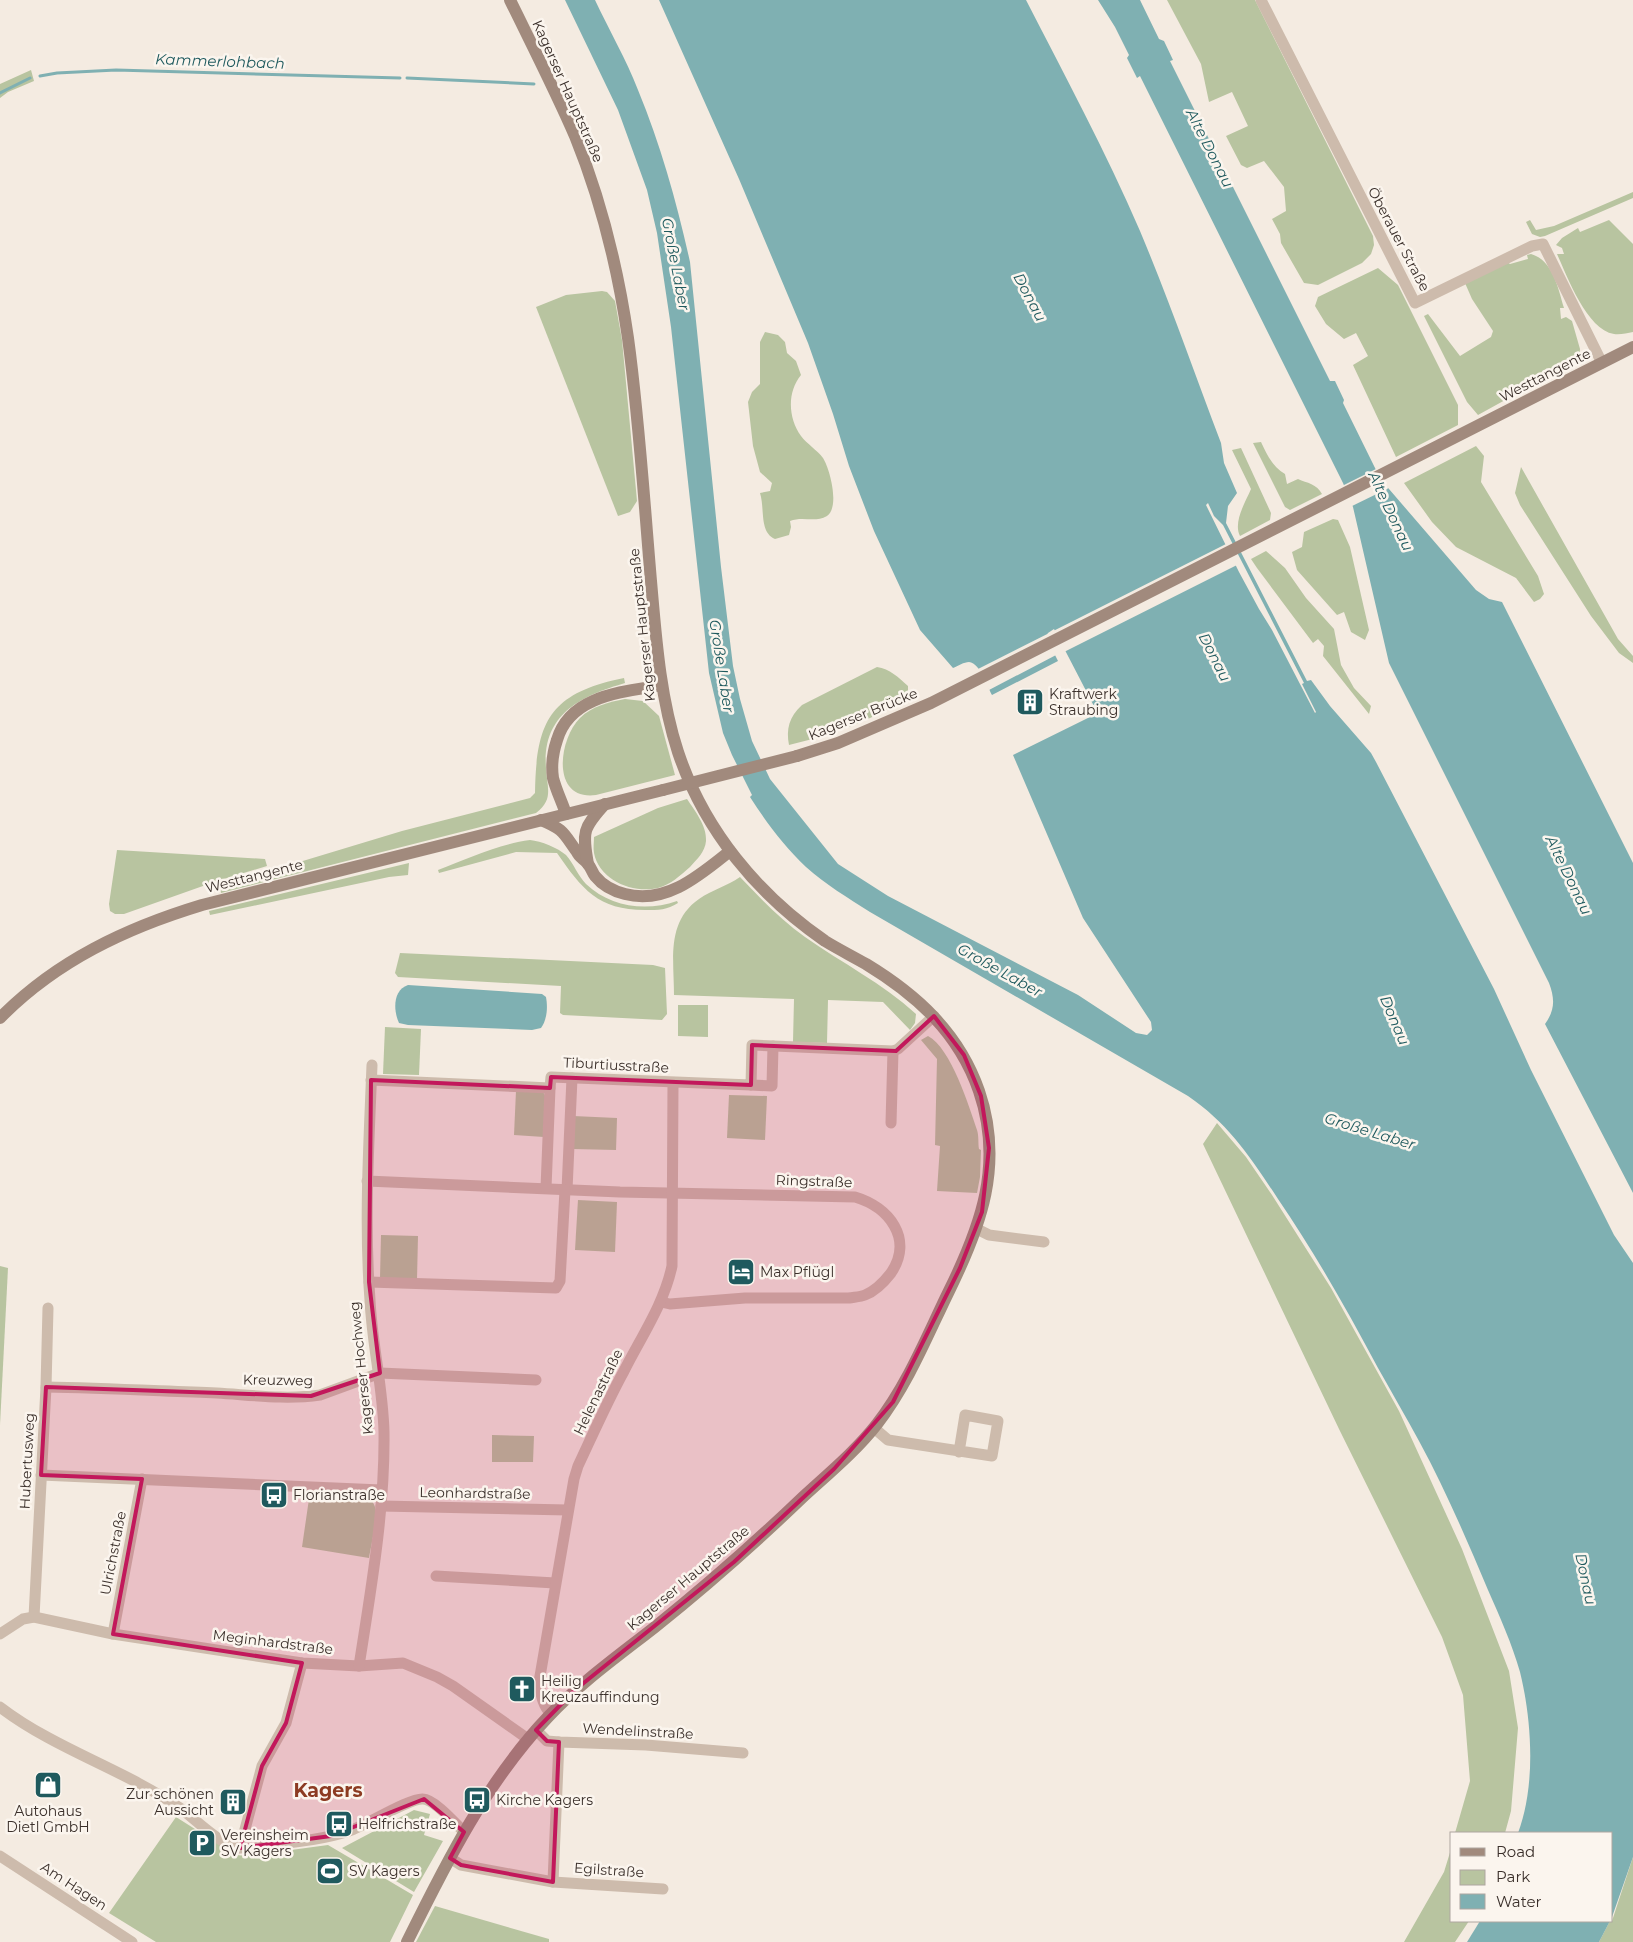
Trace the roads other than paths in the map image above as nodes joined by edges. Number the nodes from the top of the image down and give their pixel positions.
1 (510, 0) edge
2 (1260, 0) edge
3 (1633, 347) edge
4 (1602, 363) junction
5 (1246, 545) joint
6 (662, 685) junction
7 (605, 804) junction
8 (566, 814) junction
9 (541, 820) junction
10 (730, 851) junction
11 (588, 864) junction
12 (934, 1016) junction
13 (0, 1018) edge
14 (773, 1046) junction
15 (893, 1051) junction
16 (372, 1065) dead end
17 (572, 1078) junction
18 (371, 1080) junction
19 (673, 1083) junction
20 (751, 1085) junction
21 (550, 1088) junction
22 (891, 1122) dead end
23 (367, 1181) junction
24 (546, 1188) junction
25 (566, 1190) junction
26 (672, 1192) junction
27 (977, 1229) junction
28 (1044, 1242) dead end
29 (369, 1282) junction
30 (660, 1302) junction
31 (48, 1308) dead end
32 (380, 1373) junction
33 (536, 1380) dead end
34 (46, 1387) junction
35 (874, 1428) junction
36 (959, 1452) dead end
37 (41, 1475) junction
38 (142, 1479) junction
39 (381, 1490) junction
40 (380, 1506) junction
41 (568, 1510) junction
42 (436, 1576) dead end
43 (555, 1583) junction
44 (34, 1617) junction
45 (0, 1634) edge
46 (113, 1634) junction
47 (302, 1663) junction
48 (359, 1666) junction
49 (0, 1707) edge
50 (551, 1714) junction
51 (532, 1734) junction
52 (559, 1742) junction
53 (743, 1753) dead end
54 (464, 1832) junction
55 (240, 1848) junction
56 (0, 1856) edge
57 (450, 1858) junction
58 (554, 1882) junction
59 (664, 1889) dead end
60 (132, 1942) edge
61 (407, 1942) edge

1 - 6 street, Kagerser Hauptstraße
2 - 4 street, Öberauer Straße
3 - 4 street, Westtangente
4 - 5 street, Westtangente
5 - 7 street, Kagerser Brücke, bridge
6 - 8 street
6 - 10 street, Kagerser Hauptstraße
7 - 8 street, Westtangente
7 - 11 street
8 - 9 street, Westtangente
9 - 11 street
9 - 13 street, Westtangente
10 - 11 street
10 - 12 street, Kagerser Hauptstraße
12 - 15 street
12 - 27 street, Kagerser Hauptstraße
14 - 15 street
14 - 20 street
14 - 20 street, Tiburtiusstraße
15 - 22 street
16 - 18 street, Kagerser Hochweg
17 - 19 street, Tiburtiusstraße
17 - 21 street, Tiburtiusstraße
17 - 25 street
18 - 21 street
18 - 23 street, Kagerser Hochweg
19 - 20 street, Tiburtiusstraße
19 - 26 street, Helenastraße
21 - 24 street
23 - 24 street, Ringstraße
23 - 29 street, Kagerser Hochweg
24 - 25 street, Ringstraße
25 - 26 street, Ringstraße
25 - 29 street
26 - 30 street, Helenastraße
26 - 30 street, Ringstraße
27 - 28 street
27 - 35 street, Kagerser Hauptstraße
29 - 32 street, Kagerser Hochweg
30 - 41 street, Helenastraße
31 - 34 street, Hubertusweg
32 - 33 street, Kreuzweg
32 - 34 street, Kreuzweg
32 - 39 street, Kagerser Hochweg
34 - 37 street, Hubertusweg
35 - 36 street
35 - 50 street, Kagerser Hauptstraße
37 - 38 street
37 - 44 street, Hubertusweg
38 - 39 street
38 - 46 street, Ulrichstraße
39 - 40 street, Kagerser Hochweg
40 - 41 street, Leonhardstraße
40 - 48 street, Kagerser Hochweg
41 - 43 street, Helenastraße
42 - 43 street
43 - 50 street, Helenastraße
44 - 45 street
44 - 46 street, Meginhardstraße
46 - 47 street, Meginhardstraße
47 - 48 street, Meginhardstraße
47 - 55 street
48 - 51 street, Meginhardstraße
49 - 55 street
50 - 51 street, Kagerser Hauptstraße
51 - 52 street, Wendelinstraße
51 - 54 street, Kagerser Hauptstraße
52 - 53 street, Wendelinstraße
52 - 58 street, Egilstraße
54 - 55 street
54 - 57 street, Kagerser Hauptstraße
56 - 60 street, Am Hagen
57 - 58 street, Egilstraße
57 - 61 street, Kagerser Hauptstraße
58 - 59 street, Egilstraße

